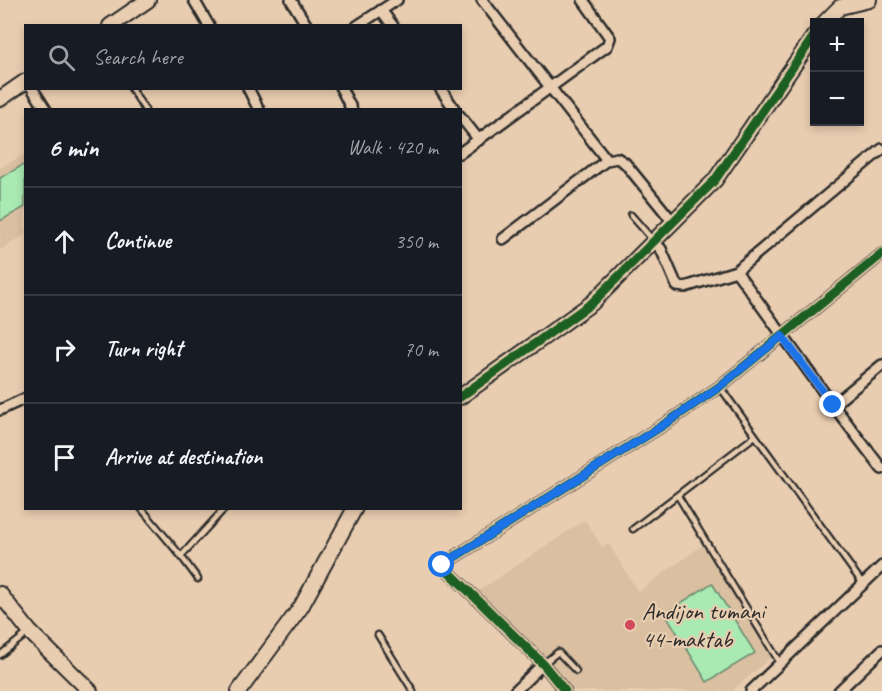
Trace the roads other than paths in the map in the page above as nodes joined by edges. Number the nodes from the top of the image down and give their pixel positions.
1 (194, 0) edge
2 (291, 0) edge
3 (397, 0) edge
4 (482, 0) edge
5 (583, 0) edge
6 (869, 0) edge
7 (144, 1) edge
8 (381, 10) junction
9 (829, 18) edge
10 (113, 24) edge
11 (208, 24) edge
12 (306, 24) edge
13 (360, 24) edge
14 (392, 24) edge
15 (810, 42) edge
16 (24, 82) edge
17 (550, 88) junction
18 (33, 90) edge
19 (131, 90) edge
20 (251, 90) edge
21 (342, 90) edge
22 (441, 90) edge
23 (0, 99) edge
24 (45, 108) edge
25 (144, 108) edge
26 (258, 108) edge
27 (351, 108) edge
28 (454, 108) edge
29 (462, 119) edge
30 (478, 140) junction
31 (882, 149) edge
32 (462, 152) edge
33 (607, 160) junction
34 (632, 215) dead end
35 (673, 222) junction
36 (503, 239) dead end
37 (654, 242) junction
38 (882, 254) edge
39 (736, 271) junction
40 (782, 336) junction
41 (882, 365) edge
42 (719, 387) junction
43 (462, 396) edge
44 (24, 399) edge
45 (833, 405) junction
46 (1, 407) edge
47 (755, 436) junction
48 (882, 469) edge
49 (678, 496) junction
50 (143, 510) edge
51 (223, 510) edge
52 (354, 510) edge
53 (633, 529) dead end
54 (181, 556) junction
55 (882, 566) edge
56 (198, 579) dead end
57 (863, 584) junction
58 (0, 594) edge
59 (30, 632) junction
60 (378, 635) dead end
61 (882, 650) edge
62 (0, 655) edge
63 (780, 663) junction
64 (543, 664) junction
65 (576, 671) dead end
66 (90, 691) edge
67 (239, 691) edge
68 (413, 691) edge
69 (515, 691) edge
70 (565, 691) edge
71 (751, 691) edge
72 (839, 691) edge

1 - 11 street
2 - 12 street
3 - 8 street
4 - 17 street
5 - 17 street
6 - 9 street
7 - 10 street
8 - 13 street
8 - 14 street
15 - 35 street
16 - 23 street
17 - 30 street
17 - 33 street
18 - 24 street
19 - 25 lane
20 - 26 street
21 - 27 street
22 - 28 street
29 - 30 street
30 - 32 street
31 - 39 street
33 - 35 street
33 - 36 street
34 - 37 lane
35 - 37 street
37 - 39 street
37 - 43 street
38 - 40 street
39 - 40 street
40 - 42 street
40 - 45 street
41 - 45 street
42 - 47 lane
42 - 64 street
44 - 46 street
45 - 48 street
47 - 49 lane
47 - 57 lane
49 - 53 lane
49 - 63 lane
50 - 54 lane
51 - 54 lane
52 - 67 street
54 - 56 lane
55 - 57 street
57 - 63 street
58 - 59 street
59 - 62 lane
59 - 66 street
60 - 68 lane
61 - 72 street
63 - 71 street
64 - 65 lane
64 - 69 street
64 - 70 street

